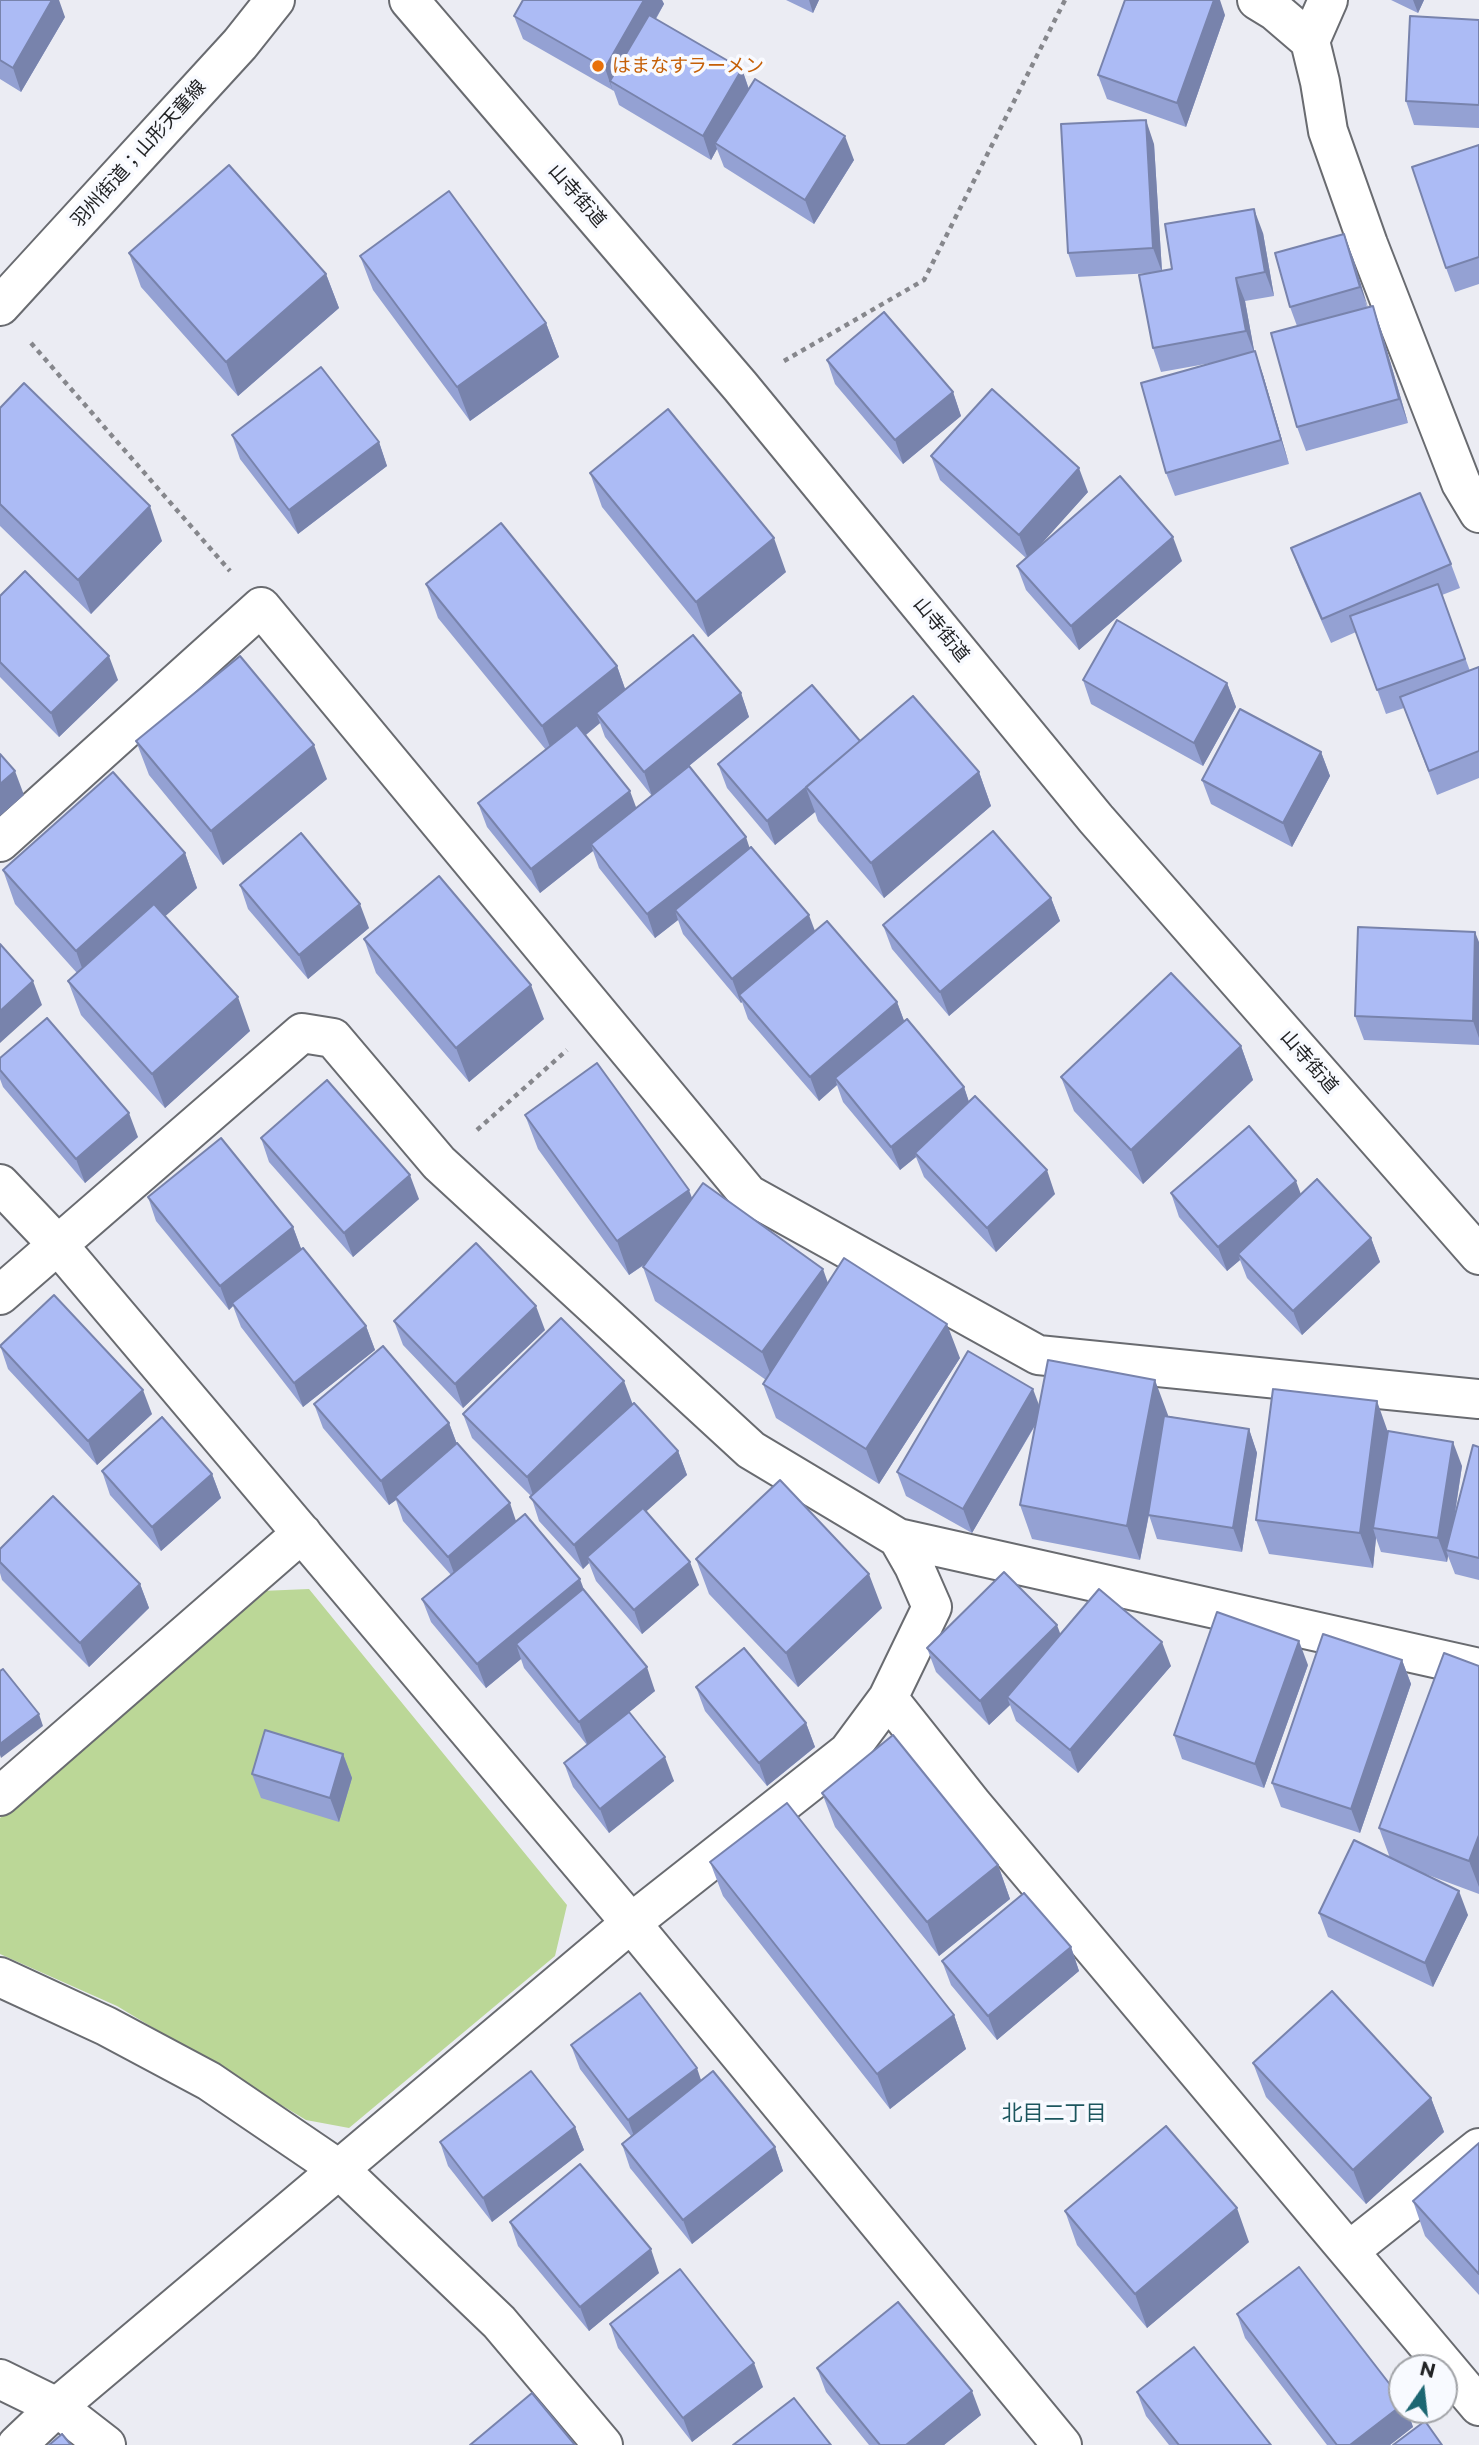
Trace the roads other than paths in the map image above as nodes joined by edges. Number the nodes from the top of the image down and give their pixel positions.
1 (275, 0) edge
2 (409, 0) edge
3 (1257, 0) edge
4 (1328, 0) edge
5 (1310, 41) junction
6 (0, 306) edge
7 (1479, 513) edge
8 (0, 842) edge
9 (0, 1184) edge
10 (58, 1245) junction
11 (1479, 1255) edge
12 (0, 1295) edge
13 (1479, 1399) edge
14 (302, 1533) junction
15 (898, 1538) junction
16 (1479, 1668) edge
17 (888, 1698) junction
18 (0, 1796) edge
19 (631, 1923) junction
20 (0, 1977) edge
21 (1479, 2148) edge
22 (340, 2170) junction
23 (1349, 2251) junction
24 (0, 2378) edge
25 (1479, 2406) edge
26 (57, 2407) junction
27 (1050, 2441) edge
28 (16, 2445) edge
29 (106, 2445) edge
30 (603, 2445) edge

1 - 6 main road, 羽州街道；山形天童線
2 - 11 main road, 山寺街道
3 - 5 main road
4 - 5 main road
5 - 7 main road
8 - 13 main road
9 - 10 main road
10 - 12 main road
10 - 14 main road
10 - 15 main road
14 - 18 main road
14 - 19 main road
15 - 16 main road
15 - 17 main road
17 - 19 main road
17 - 23 main road
19 - 22 main road
19 - 27 main road
20 - 22 main road
21 - 23 main road
22 - 26 main road
22 - 30 main road
23 - 25 main road
24 - 26 main road
26 - 28 main road
26 - 29 main road

